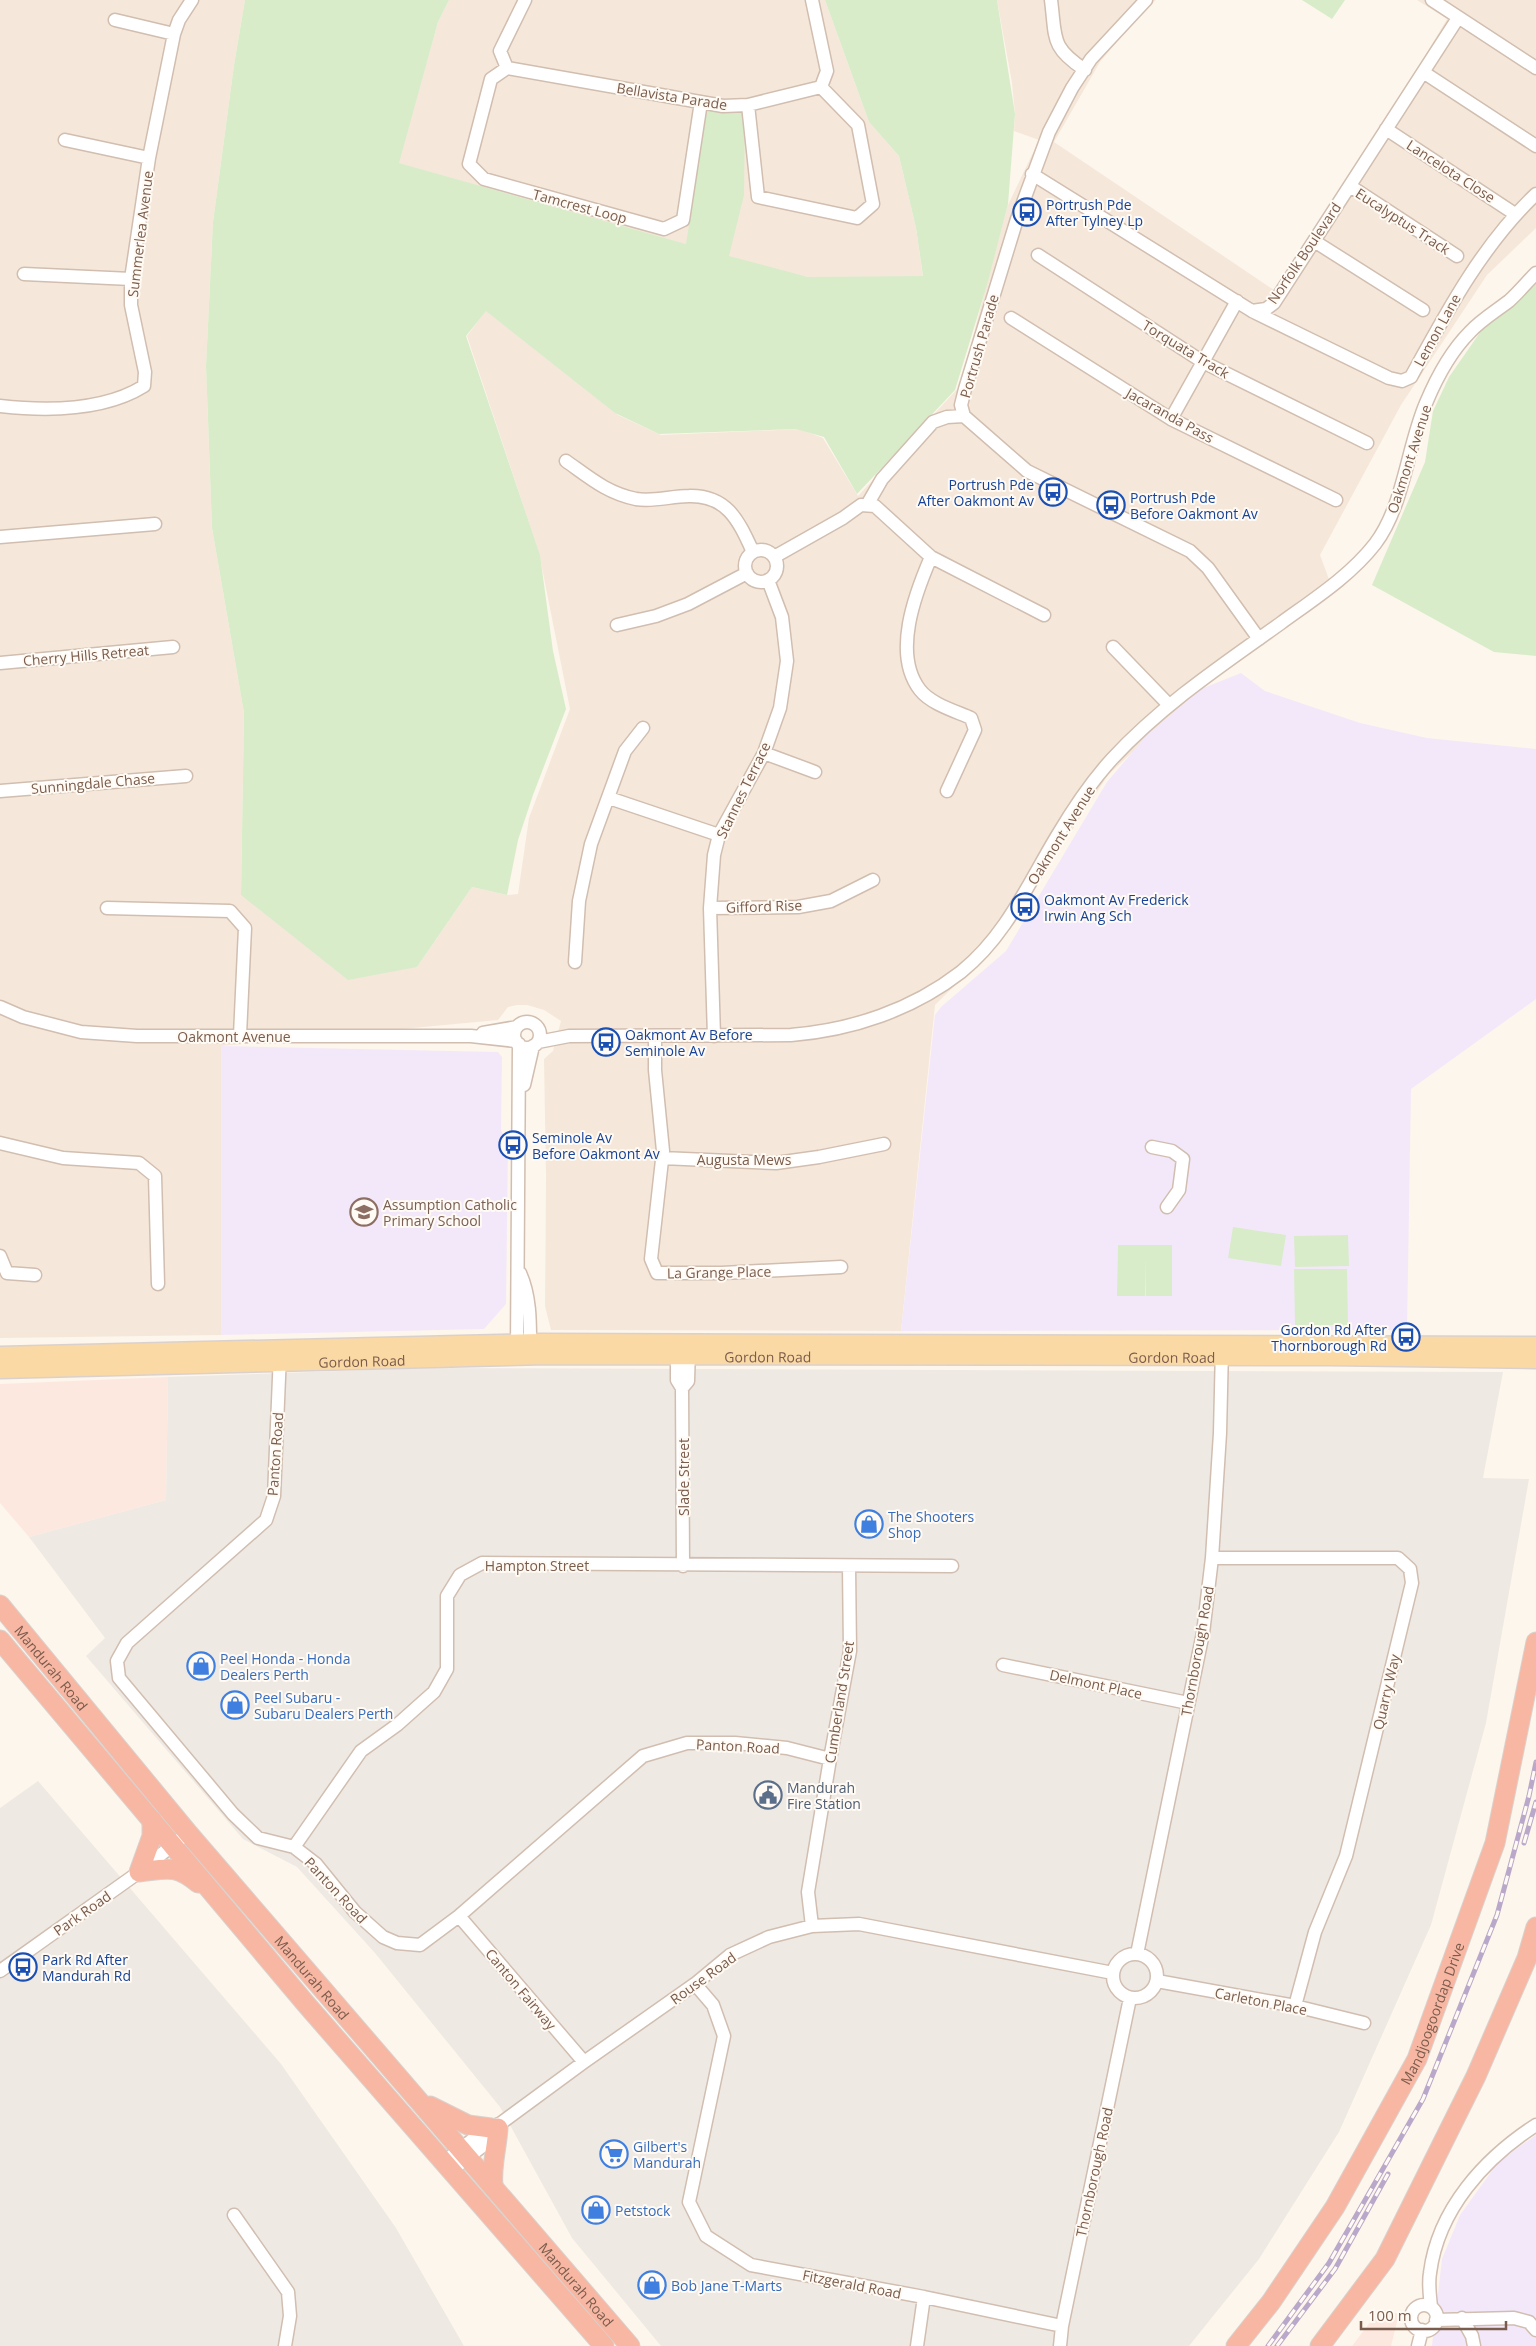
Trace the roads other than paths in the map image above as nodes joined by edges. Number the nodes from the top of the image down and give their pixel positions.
1 (192, 0) edge
2 (525, 0) edge
3 (812, 0) edge
4 (1051, 0) edge
5 (1146, 0) edge
6 (1432, 0) edge
7 (1458, 18) junction
8 (115, 20) dead end
9 (174, 34) junction
10 (507, 68) junction
11 (1536, 68) edge
12 (1085, 70) junction
13 (1423, 72) junction
14 (821, 87) junction
15 (701, 102) junction
16 (748, 105) junction
17 (1386, 129) junction
18 (65, 140) dead end
19 (1536, 146) edge
20 (149, 158) junction
21 (1032, 174) junction
22 (1350, 186) junction
23 (1536, 194) edge
24 (1515, 214) junction
25 (1314, 241) junction
26 (1038, 255) dead end
27 (1457, 256) dead end
28 (1536, 272) edge
29 (24, 274) dead end
30 (131, 280) junction
31 (1237, 301) junction
32 (1423, 310) dead end
33 (1252, 311) junction
34 (1011, 318) dead end
35 (1203, 362) junction
36 (0, 406) edge
37 (964, 416) junction
38 (1171, 419) junction
39 (1367, 443) dead end
40 (566, 461) dead end
41 (1336, 500) dead end
42 (867, 505) junction
43 (155, 524) dead end
44 (0, 537) edge
45 (753, 552) junction
46 (774, 557) junction
47 (931, 557) junction
48 (747, 573) junction
49 (768, 580) junction
50 (1044, 615) dead end
51 (617, 626) dead end
52 (1259, 639) junction
53 (173, 647) dead end
54 (1113, 647) dead end
55 (0, 663) edge
56 (1169, 705) junction
57 (643, 728) dead end
58 (764, 753) junction
59 (814, 772) dead end
60 (186, 776) dead end
61 (0, 791) edge
62 (947, 791) dead end
63 (609, 798) junction
64 (719, 835) junction
65 (873, 880) dead end
66 (107, 908) dead end
67 (710, 908) junction
68 (575, 962) dead end
69 (0, 1007) edge
70 (536, 1025) junction
71 (517, 1027) junction
72 (240, 1035) junction
73 (471, 1036) junction
74 (569, 1036) junction
75 (655, 1036) junction
76 (714, 1036) junction
77 (518, 1043) junction
78 (536, 1044) junction
79 (518, 1099) junction
80 (0, 1143) edge
81 (884, 1144) dead end
82 (1152, 1147) dead end
83 (662, 1158) junction
84 (1167, 1208) dead end
85 (0, 1256) edge
86 (841, 1267) dead end
87 (35, 1275) dead end
88 (158, 1284) dead end
89 (1536, 1345) edge
90 (524, 1350) junction
91 (683, 1350) junction
92 (1222, 1350) junction
93 (1509, 1352) junction
94 (280, 1354) junction
95 (0, 1355) edge
96 (1536, 1360) edge
97 (19, 1362) junction
98 (0, 1370) edge
99 (1212, 1558) junction
100 (683, 1566) junction
101 (849, 1566) junction
102 (952, 1566) dead end
103 (0, 1605) edge
104 (0, 1640) edge
105 (1536, 1642) edge
106 (1003, 1665) dead end
107 (1188, 1703) junction
108 (830, 1759) junction
109 (152, 1820) junction
110 (191, 1836) junction
111 (294, 1847) junction
112 (176, 1849) junction
113 (139, 1872) junction
114 (222, 1903) junction
115 (459, 1916) junction
116 (812, 1926) junction
117 (1536, 1928) edge
118 (1137, 1954) junction
119 (0, 1971) edge
120 (1113, 1973) junction
121 (1157, 1981) junction
122 (695, 1984) junction
123 (1130, 1998) junction
124 (1295, 2006) junction
125 (1364, 2023) dead end
126 (584, 2062) junction
127 (418, 2099) junction
128 (1536, 2124) edge
129 (497, 2126) junction
130 (465, 2154) junction
131 (448, 2166) junction
132 (492, 2186) junction
133 (234, 2215) dead end
134 (924, 2297) junction
135 (1430, 2307) junction
136 (1462, 2318) junction
137 (1436, 2320) junction
138 (1062, 2326) junction
139 (1422, 2330) junction
140 (1536, 2330) edge
141 (285, 2346) edge
142 (604, 2346) edge
143 (630, 2346) edge
144 (917, 2346) edge
145 (1060, 2346) edge
146 (1236, 2346) edge
147 (1320, 2346) edge
148 (1418, 2346) edge
149 (1474, 2346) edge

1 - 9 street, Summerlea Avenue
2 - 10 street
3 - 14 street
4 - 12 street
5 - 12 street, Portrush Parade
6 - 7 street
7 - 11 street
7 - 13 street, Norfolk Boulevard
8 - 9 street
9 - 20 street, Summerlea Avenue
10 - 15 street, Bellavista Parade
10 - 15 street, Tamcrest Loop
12 - 21 street, Portrush Parade
13 - 17 street, Norfolk Boulevard
13 - 19 street
14 - 16 street, Bellavista Parade
14 - 16 street
15 - 16 street, Bellavista Parade
17 - 22 street, Norfolk Boulevard
17 - 24 street, Lancelota Close
18 - 20 street
20 - 30 street, Summerlea Avenue
21 - 31 street, Norfolk Boulevard
21 - 37 street, Portrush Parade
22 - 25 street, Norfolk Boulevard
22 - 27 street, Eucalyptus Track
23 - 24 street, Lemon Lane
24 - 33 street, Lemon Lane
25 - 32 street
25 - 33 street, Norfolk Boulevard
26 - 35 street, Torquata Track
28 - 52 street, Oakmont Avenue
29 - 30 street
30 - 36 street, Summerlea Avenue
31 - 33 street, Norfolk Boulevard
31 - 35 street
34 - 38 street, Jacaranda Pass
35 - 38 street
35 - 39 street, Torquata Track
37 - 42 street
37 - 52 street, Portrush Parade
38 - 41 street, Jacaranda Pass
40 - 45 street
42 - 46 street
42 - 47 street
43 - 44 street
45 - 46 street
45 - 48 street
46 - 49 street
47 - 50 street
47 - 62 street
48 - 49 street
48 - 51 street
49 - 58 street, Stannes Terrace
52 - 56 street, Oakmont Avenue
53 - 55 street, Cherry Hills Retreat
54 - 56 street
56 - 76 street, Oakmont Avenue
57 - 63 street
58 - 59 street
58 - 64 street, Stannes Terrace
60 - 61 street, Sunningdale Chase
63 - 64 street
63 - 68 street
64 - 67 street, Stannes Terrace
65 - 67 street, Gifford Rise
66 - 72 street
67 - 76 street, Stannes Terrace
69 - 72 street, Oakmont Avenue
70 - 71 street
70 - 74 street, Oakmont Avenue
70 - 78 street
71 - 73 street, Oakmont Avenue
71 - 77 street
72 - 73 street, Oakmont Avenue
73 - 77 street, Oakmont Avenue
74 - 75 street, Oakmont Avenue
74 - 78 street, Oakmont Avenue
75 - 76 street, Oakmont Avenue
75 - 83 street, La Grange Place
77 - 78 street
77 - 79 street
78 - 79 street
79 - 90 street
80 - 88 street
81 - 83 street, Augusta Mews
82 - 84 street
83 - 86 street, La Grange Place
85 - 87 street
89 - 93 main road, Gordon Road
90 - 91 main road, Gordon Road
90 - 94 main road, Gordon Road
91 - 92 main road, Gordon Road
91 - 100 street, Slade Street
92 - 93 main road, Gordon Road
92 - 99 street, Thornborough Road
93 - 96 main road, Gordon Road
94 - 97 main road, Gordon Road
94 - 111 street, Panton Road
95 - 97 main road, Gordon Road
97 - 98 main road, Gordon Road
99 - 107 street, Thornborough Road
99 - 124 street, Quarry Way
100 - 101 street, Hampton Street
100 - 111 street, Hampton Street
101 - 102 street, Hampton Street
101 - 108 street, Cumberland Street
103 - 110 highway, Mandurah Road
104 - 109 highway, Mandurah Road
105 - 146 highway, Mandjoogoordap Drive
106 - 107 street, Delmont Place
107 - 118 street, Thornborough Road
108 - 115 street, Panton Road
108 - 116 street, Cumberland Street
109 - 112 highway, Mandurah Road
109 - 113 highway
110 - 112 street, Park Road
110 - 127 highway, Mandurah Road
111 - 115 street, Panton Road
112 - 113 street, Park Road
112 - 114 highway, Mandurah Road
113 - 114 highway
113 - 119 street, Park Road
114 - 131 highway, Mandurah Road
115 - 126 street, Canton Fairway
116 - 120 street, Rouse Road
116 - 122 street, Rouse Road
117 - 147 highway
118 - 120 street
118 - 121 street
120 - 123 street
121 - 123 street
121 - 124 street, Carleton Place
122 - 126 street, Rouse Road
122 - 134 street, Fitzgerald Road
123 - 138 street, Thornborough Road
124 - 125 street, Carleton Place
126 - 129 street, Rouse Road
127 - 129 highway
127 - 130 highway, Mandurah Road
128 - 135 street
129 - 130 street, Rouse Road
129 - 132 highway
130 - 131 street, Rouse Road
130 - 132 highway, Mandurah Road
131 - 142 highway, Mandurah Road
132 - 143 highway, Mandurah Road
133 - 141 street
134 - 138 street, Fitzgerald Road
134 - 144 street
135 - 137 street
135 - 139 street
136 - 137 street
136 - 140 street
136 - 149 street
137 - 139 street
138 - 145 street, Thornborough Road
139 - 148 street

